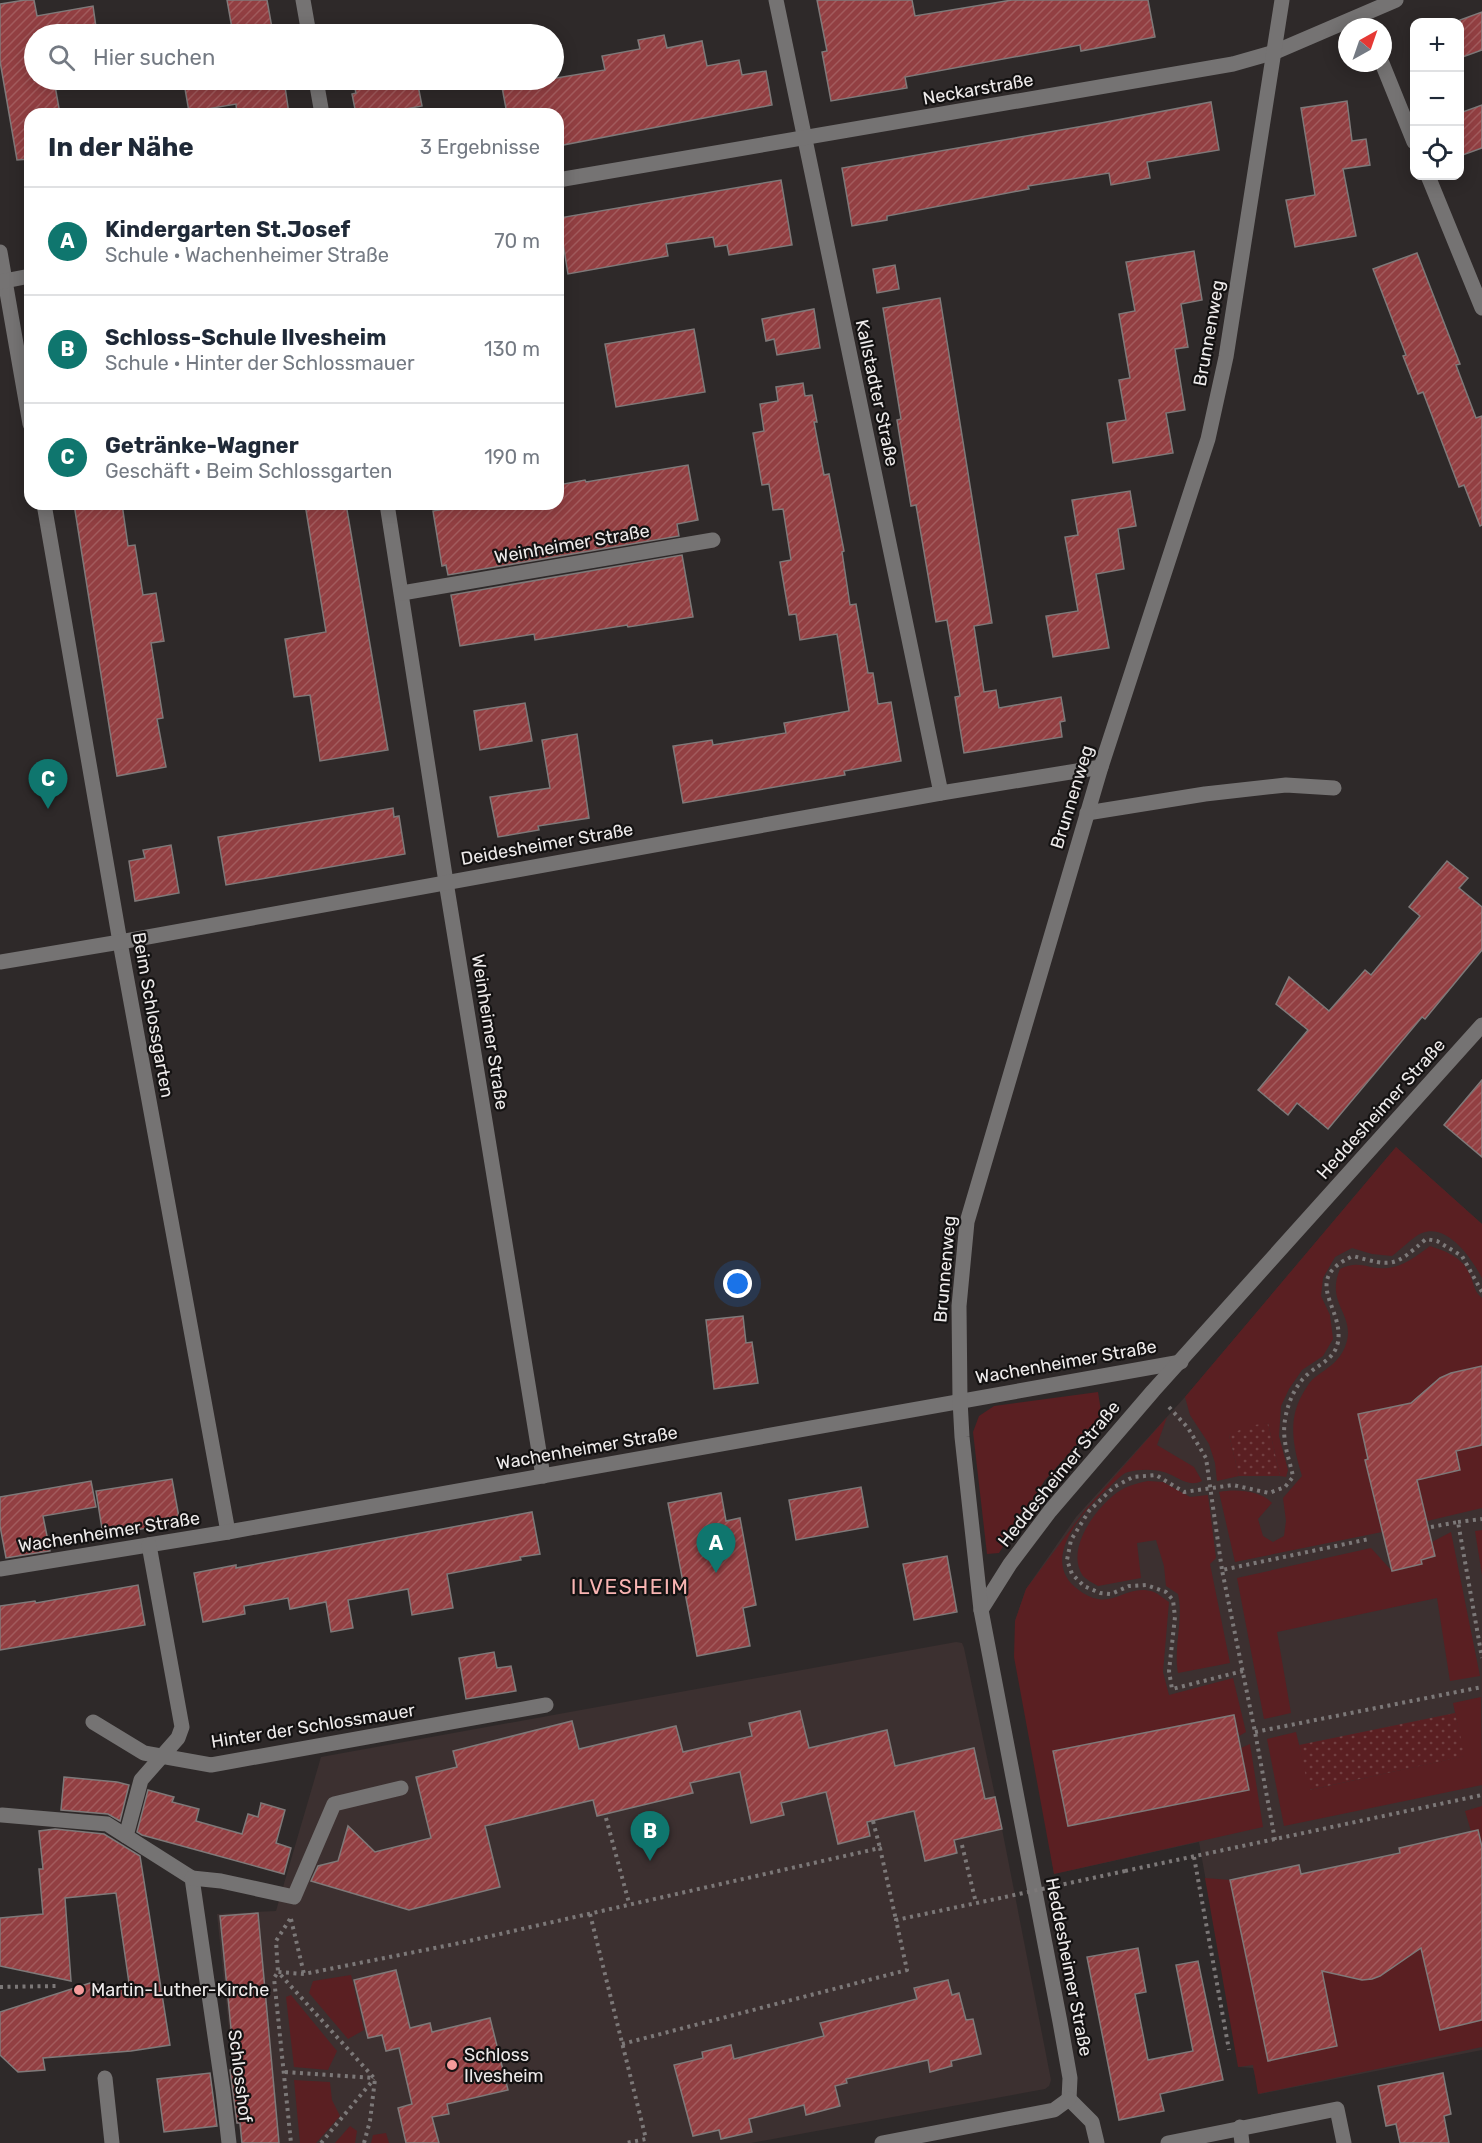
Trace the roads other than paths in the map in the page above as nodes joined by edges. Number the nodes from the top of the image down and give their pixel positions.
1 (303, 0) edge
2 (776, 0) edge
3 (1282, 0) edge
4 (1396, 0) edge
5 (1369, 18) edge
6 (307, 24) edge
7 (1338, 30) edge
8 (1275, 52) junction
9 (1386, 72) edge
10 (318, 90) edge
11 (321, 108) edge
12 (1410, 132) edge
13 (803, 139) junction
14 (564, 179) edge
15 (1430, 180) edge
16 (0, 252) edge
17 (24, 277) edge
18 (3, 282) edge
19 (1481, 303) edge
20 (24, 392) edge
21 (45, 510) edge
22 (388, 510) edge
23 (713, 540) dead end
24 (402, 593) junction
25 (1101, 767) junction
26 (1334, 788) dead end
27 (941, 793) junction
28 (1087, 813) junction
29 (446, 882) junction
30 (120, 942) junction
31 (0, 962) edge
32 (1482, 1025) edge
33 (1181, 1362) junction
34 (960, 1400) junction
35 (543, 1476) junction
36 (228, 1532) junction
37 (149, 1545) junction
38 (0, 1569) edge
39 (981, 1610) junction
40 (546, 1705) dead end
41 (93, 1722) dead end
42 (162, 1756) junction
43 (401, 1788) dead end
44 (2, 1815) edge
45 (126, 1836) junction
46 (192, 1878) junction
47 (105, 2078) dead end
48 (1069, 2099) junction
49 (1240, 2127) junction
50 (112, 2143) edge
51 (229, 2143) edge
52 (882, 2143) edge
53 (1096, 2143) edge
54 (1168, 2143) edge
55 (1242, 2143) edge
56 (1344, 2143) edge

1 - 6 street
2 - 13 street, Kallstadter Straße
3 - 8 street, Brunnenweg
4 - 5 street, Neckarstraße
7 - 8 street, Neckarstraße
8 - 13 street, Neckarstraße
8 - 25 street, Brunnenweg
9 - 12 street
10 - 11 street
13 - 14 street, Neckarstraße
13 - 27 street, Kallstadter Straße
15 - 19 street
16 - 18 street
17 - 18 street
18 - 20 street
21 - 30 street, Beim Schlossgarten
22 - 24 street, Weinheimer Straße
23 - 24 street, Weinheimer Straße
24 - 29 street, Weinheimer Straße
25 - 27 street, Deidesheimer Straße
25 - 28 street, Brunnenweg
26 - 28 street
27 - 29 street, Deidesheimer Straße
28 - 34 street, Brunnenweg
29 - 30 street, Deidesheimer Straße
29 - 35 street, Weinheimer Straße
30 - 31 street, Deidesheimer Straße
30 - 36 street, Beim Schlossgarten
32 - 33 street, Heddesheimer Straße
33 - 34 street, Wachenheimer Straße
33 - 39 street, Heddesheimer Straße
34 - 35 street, Wachenheimer Straße
34 - 39 street, Brunnenweg
35 - 36 street, Wachenheimer Straße
36 - 37 street, Wachenheimer Straße
37 - 38 street, Wachenheimer Straße
37 - 42 street
39 - 48 street, Heddesheimer Straße
40 - 42 street, Hinter der Schlossmauer
41 - 42 street, Hinter der Schlossmauer
42 - 45 street
43 - 46 street
44 - 45 street
45 - 46 street
46 - 51 street, Schlosshof
47 - 50 street
48 - 52 street
48 - 53 street
49 - 54 street
49 - 55 street
49 - 56 street

